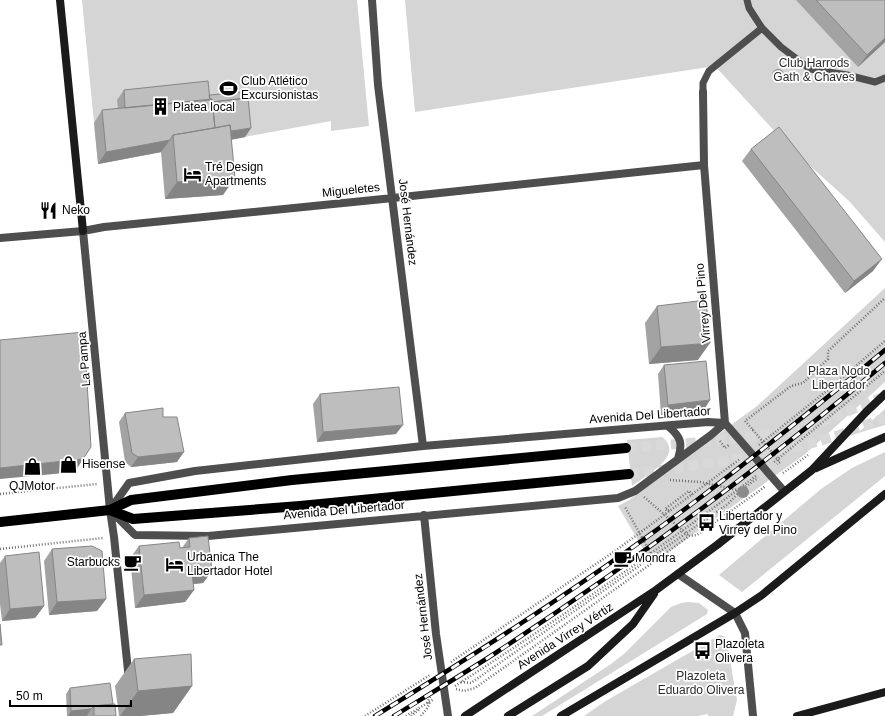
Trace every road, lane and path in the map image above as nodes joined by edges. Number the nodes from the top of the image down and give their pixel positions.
1 (60, 0) edge
2 (372, 0) edge
3 (747, 0) edge
4 (762, 28) junction
5 (885, 78) edge
6 (703, 92) joint
7 (704, 165) junction
8 (393, 198) junction
9 (83, 231) junction
10 (0, 238) edge
11 (885, 298) edge
12 (885, 341) edge
13 (885, 371) edge
14 (885, 394) edge
15 (725, 423) junction
16 (668, 426) junction
17 (753, 430) junction
18 (885, 437) edge
19 (739, 438) junction
20 (713, 445) dead end
21 (758, 445) dead end
22 (423, 446) junction
23 (626, 448) tunnel mouth
24 (812, 451) dead end
25 (746, 454) dead end
26 (678, 459) junction
27 (769, 468) junction
28 (812, 470) junction
29 (629, 474) tunnel mouth
30 (758, 474) dead end
31 (672, 475) dead end
32 (774, 479) junction
33 (108, 484) junction
34 (741, 490) junction
35 (784, 491) junction
36 (649, 492) dead end
37 (693, 493) junction
38 (0, 494) edge
39 (885, 494) edge
40 (643, 497) junction
41 (618, 498) junction
42 (637, 500) dead end
43 (631, 503) dead end
44 (625, 507) junction
45 (110, 510) junction
46 (711, 511) junction
47 (424, 515) junction
48 (0, 522) edge
49 (687, 533) junction
50 (689, 536) junction
51 (114, 537) junction
52 (0, 549) edge
53 (652, 556) junction
54 (655, 561) junction
55 (678, 574) junction
56 (656, 590) junction
57 (735, 613) junction
58 (445, 666) dead end
59 (432, 674) dead end
60 (129, 685) dead end
61 (446, 688) junction
62 (885, 692) edge
63 (437, 697) dead end
64 (364, 716) edge
65 (406, 716) edge
66 (411, 716) edge
67 (421, 716) edge
68 (448, 716) edge
69 (465, 716) edge
70 (508, 716) edge
71 (561, 716) edge
72 (753, 716) edge
73 (798, 716) edge

1 - 9 main road, La Pampa
2 - 8 street, José Hernández
3 - 4 lane
4 - 5 lane
4 - 6 lane
6 - 7 street, Virrey Del Pino
7 - 8 street, Migueletes
7 - 15 street, Virrey Del Pino
8 - 9 street, Migueletes
8 - 22 street, José Hernández
9 - 10 street, Migueletes
9 - 33 street, La Pampa
11 - 17 path
12 - 21 path
13 - 27 path
14 - 28 main road
15 - 16 street, Avenida Del Libertador
15 - 19 street
15 - 26 street, Avenida Del Libertador
16 - 22 street, Avenida Del Libertador
16 - 26 street
17 - 19 path
17 - 27 path
18 - 28 main road
19 - 20 path
19 - 27 street
22 - 45 street, Avenida Del Libertador
23 - 45 main road, Avenida Del Libertador
24 - 32 path
25 - 37 path
26 - 41 street, Avenida Del Libertador
27 - 32 street
27 - 34 path
28 - 35 main road
29 - 45 main road, Avenida Del Libertador
30 - 46 path
31 - 34 path
32 - 35 street
32 - 50 path
33 - 38 path
33 - 45 street, La Pampa
34 - 49 path
35 - 55 main road
36 - 40 path
37 - 37 path
37 - 58 path
39 - 57 main road
40 - 42 path
40 - 49 path
41 - 44 path
41 - 47 street, Avenida Del Libertador
43 - 44 path
44 - 53 path
45 - 47 street, Avenida Del Libertador
45 - 48 main road, Avenida Del Libertador
45 - 51 street, La Pampa
46 - 46 path
46 - 61 path
47 - 61 street, José Hernández
49 - 50 path
49 - 53 path
50 - 54 path
51 - 52 path
51 - 60 street, La Pampa
53 - 54 path
53 - 61 path
54 - 61 path
55 - 56 main road, Avenida Virrey Vértiz
55 - 57 street
56 - 69 main road, Avenida Virrey Vértiz
56 - 70 main road
57 - 71 main road
57 - 72 street
59 - 64 path
61 - 66 path
61 - 67 path
61 - 68 street, José Hernández
62 - 73 main road
63 - 65 path

